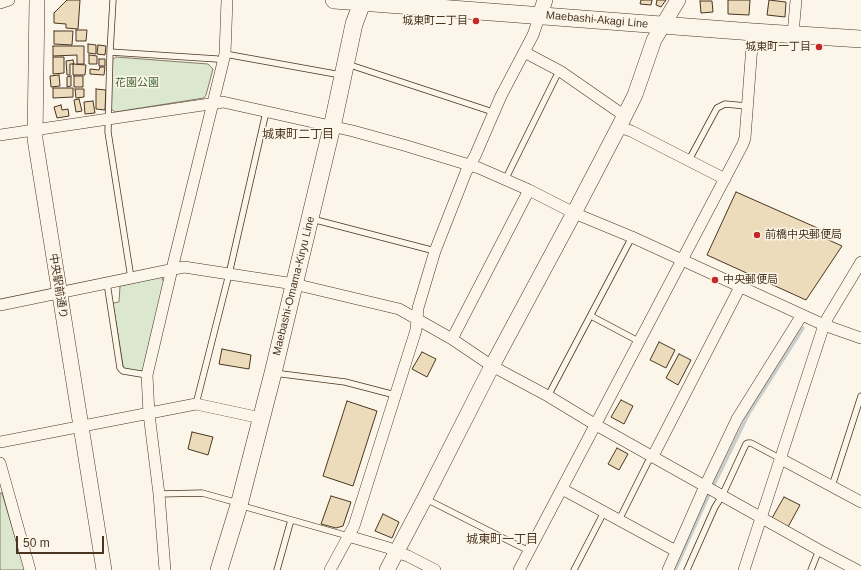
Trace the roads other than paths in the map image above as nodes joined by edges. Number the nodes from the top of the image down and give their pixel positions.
1 (9, 0) edge
2 (37, 0) edge
3 (113, 0) edge
4 (227, 0) edge
5 (334, 0) edge
6 (678, 0) edge
7 (796, 0) edge
8 (362, 1) edge
9 (0, 3) edge
10 (543, 7) edge
11 (663, 25) junction
12 (753, 32) junction
13 (793, 34) junction
14 (861, 39) edge
15 (110, 52) junction
16 (524, 52) junction
17 (224, 57) junction
18 (345, 70) junction
19 (560, 71) junction
20 (214, 102) junction
21 (747, 106) junction
22 (266, 112) junction
23 (493, 112) junction
24 (107, 119) junction
25 (621, 122) junction
26 (332, 127) junction
27 (34, 130) junction
28 (0, 135) edge
29 (689, 160) junction
30 (470, 165) junction
31 (725, 179) junction
32 (505, 180) junction
33 (529, 190) junction
34 (574, 213) junction
35 (310, 218) junction
36 (632, 237) junction
37 (435, 251) junction
38 (682, 260) junction
39 (861, 262) edge
40 (172, 269) junction
41 (229, 274) junction
42 (131, 278) junction
43 (107, 283) junction
44 (294, 284) junction
45 (740, 287) junction
46 (59, 292) junction
47 (0, 305) edge
48 (802, 315) junction
49 (591, 316) junction
50 (417, 319) junction
51 (824, 325) junction
52 (861, 338) edge
53 (452, 339) junction
54 (640, 342) junction
55 (492, 366) junction
56 (272, 372) junction
57 (147, 376) junction
58 (395, 395) junction
59 (548, 396) junction
60 (861, 396) edge
61 (196, 404) junction
62 (149, 414) junction
63 (261, 418) junction
64 (596, 425) junction
65 (80, 426) junction
66 (0, 442) edge
67 (653, 456) junction
68 (781, 459) junction
69 (0, 464) edge
70 (831, 486) junction
71 (562, 489) junction
72 (714, 491) junction
73 (159, 494) junction
74 (425, 498) junction
75 (861, 502) edge
76 (239, 505) junction
77 (604, 512) junction
78 (762, 518) junction
79 (291, 520) junction
80 (619, 520) junction
81 (348, 536) junction
82 (530, 550) junction
83 (819, 550) junction
84 (676, 551) junction
85 (396, 552) junction
86 (30, 570) edge
87 (104, 570) edge
88 (165, 570) edge
89 (219, 570) edge
90 (277, 570) edge
91 (330, 570) edge
92 (387, 570) edge
93 (435, 570) edge
94 (519, 570) edge
95 (574, 570) edge
96 (668, 570) edge
97 (687, 570) edge
98 (744, 570) edge
99 (811, 570) edge
100 (857, 570) edge

1 - 9 street
2 - 27 street, 中央駅前通り
3 - 15 lane
4 - 17 street
5 - 8 main road, Maebashi-Akagi Line
6 - 11 street
7 - 13 street
8 - 10 main road, Maebashi-Akagi Line
8 - 18 main road, Maebashi-Omama-Kiryu Line
10 - 11 main road, Maebashi-Akagi Line
10 - 16 street
11 - 12 main road, Maebashi-Akagi Line
11 - 25 street
12 - 13 main road, Maebashi-Akagi Line
12 - 21 street
13 - 14 main road, Maebashi-Akagi Line
15 - 17 lane
15 - 24 lane
16 - 19 street
16 - 23 street
17 - 18 lane
17 - 20 street
18 - 23 lane
18 - 26 main road, Maebashi-Omama-Kiryu Line
19 - 25 street
19 - 32 lane
20 - 22 street
20 - 24 street
20 - 40 street
21 - 29 lane
21 - 31 street
22 - 26 street
22 - 41 lane
23 - 30 street
24 - 27 street
24 - 42 lane
25 - 29 street
25 - 34 street
26 - 30 street
26 - 35 main road, Maebashi-Omama-Kiryu Line
27 - 28 street
27 - 46 street, 中央駅前通り
29 - 31 street
30 - 32 street
30 - 37 street
31 - 38 street
32 - 33 street
33 - 34 street
33 - 53 street
34 - 36 street
34 - 55 street
35 - 37 lane
35 - 44 main road, Maebashi-Omama-Kiryu Line
36 - 38 street
36 - 49 lane
37 - 50 street
38 - 45 street
38 - 54 street
39 - 51 street
40 - 41 street
40 - 42 street
40 - 57 street
41 - 44 street
41 - 61 lane
42 - 43 street
43 - 46 street
43 - 57 lane
44 - 50 street
44 - 56 main road, Maebashi-Omama-Kiryu Line
45 - 48 street
45 - 67 street
46 - 47 street
46 - 65 street, 中央駅前通り
48 - 51 street
48 - 72 street
49 - 54 lane
49 - 59 lane
50 - 53 street
50 - 58 street
51 - 52 street
51 - 68 street
53 - 55 street
54 - 64 street
55 - 59 street
55 - 74 street
56 - 58 lane
56 - 63 main road, Maebashi-Omama-Kiryu Line
57 - 62 street
58 - 81 street
59 - 64 street
60 - 70 lane
61 - 62 street
61 - 63 street
62 - 65 street
62 - 73 street
63 - 76 main road, Maebashi-Omama-Kiryu Line
64 - 67 street
64 - 71 street
65 - 66 street
65 - 87 street, 中央駅前通り
67 - 72 street
67 - 80 lane
68 - 70 street
68 - 72 lane
68 - 78 street
69 - 86 street
70 - 75 street
71 - 77 street
71 - 82 street
72 - 78 street
72 - 84 street
72 - 97 lane
73 - 76 lane
73 - 88 street
74 - 82 lane
74 - 85 street
76 - 79 lane
76 - 89 main road, Maebashi-Omama-Kiryu Line
77 - 80 street
77 - 95 lane
78 - 83 street
78 - 98 street
79 - 81 lane
79 - 90 lane
80 - 84 street
81 - 85 street
81 - 91 street
82 - 94 street
83 - 99 lane
83 - 100 street
84 - 96 street
85 - 92 street
85 - 93 street

